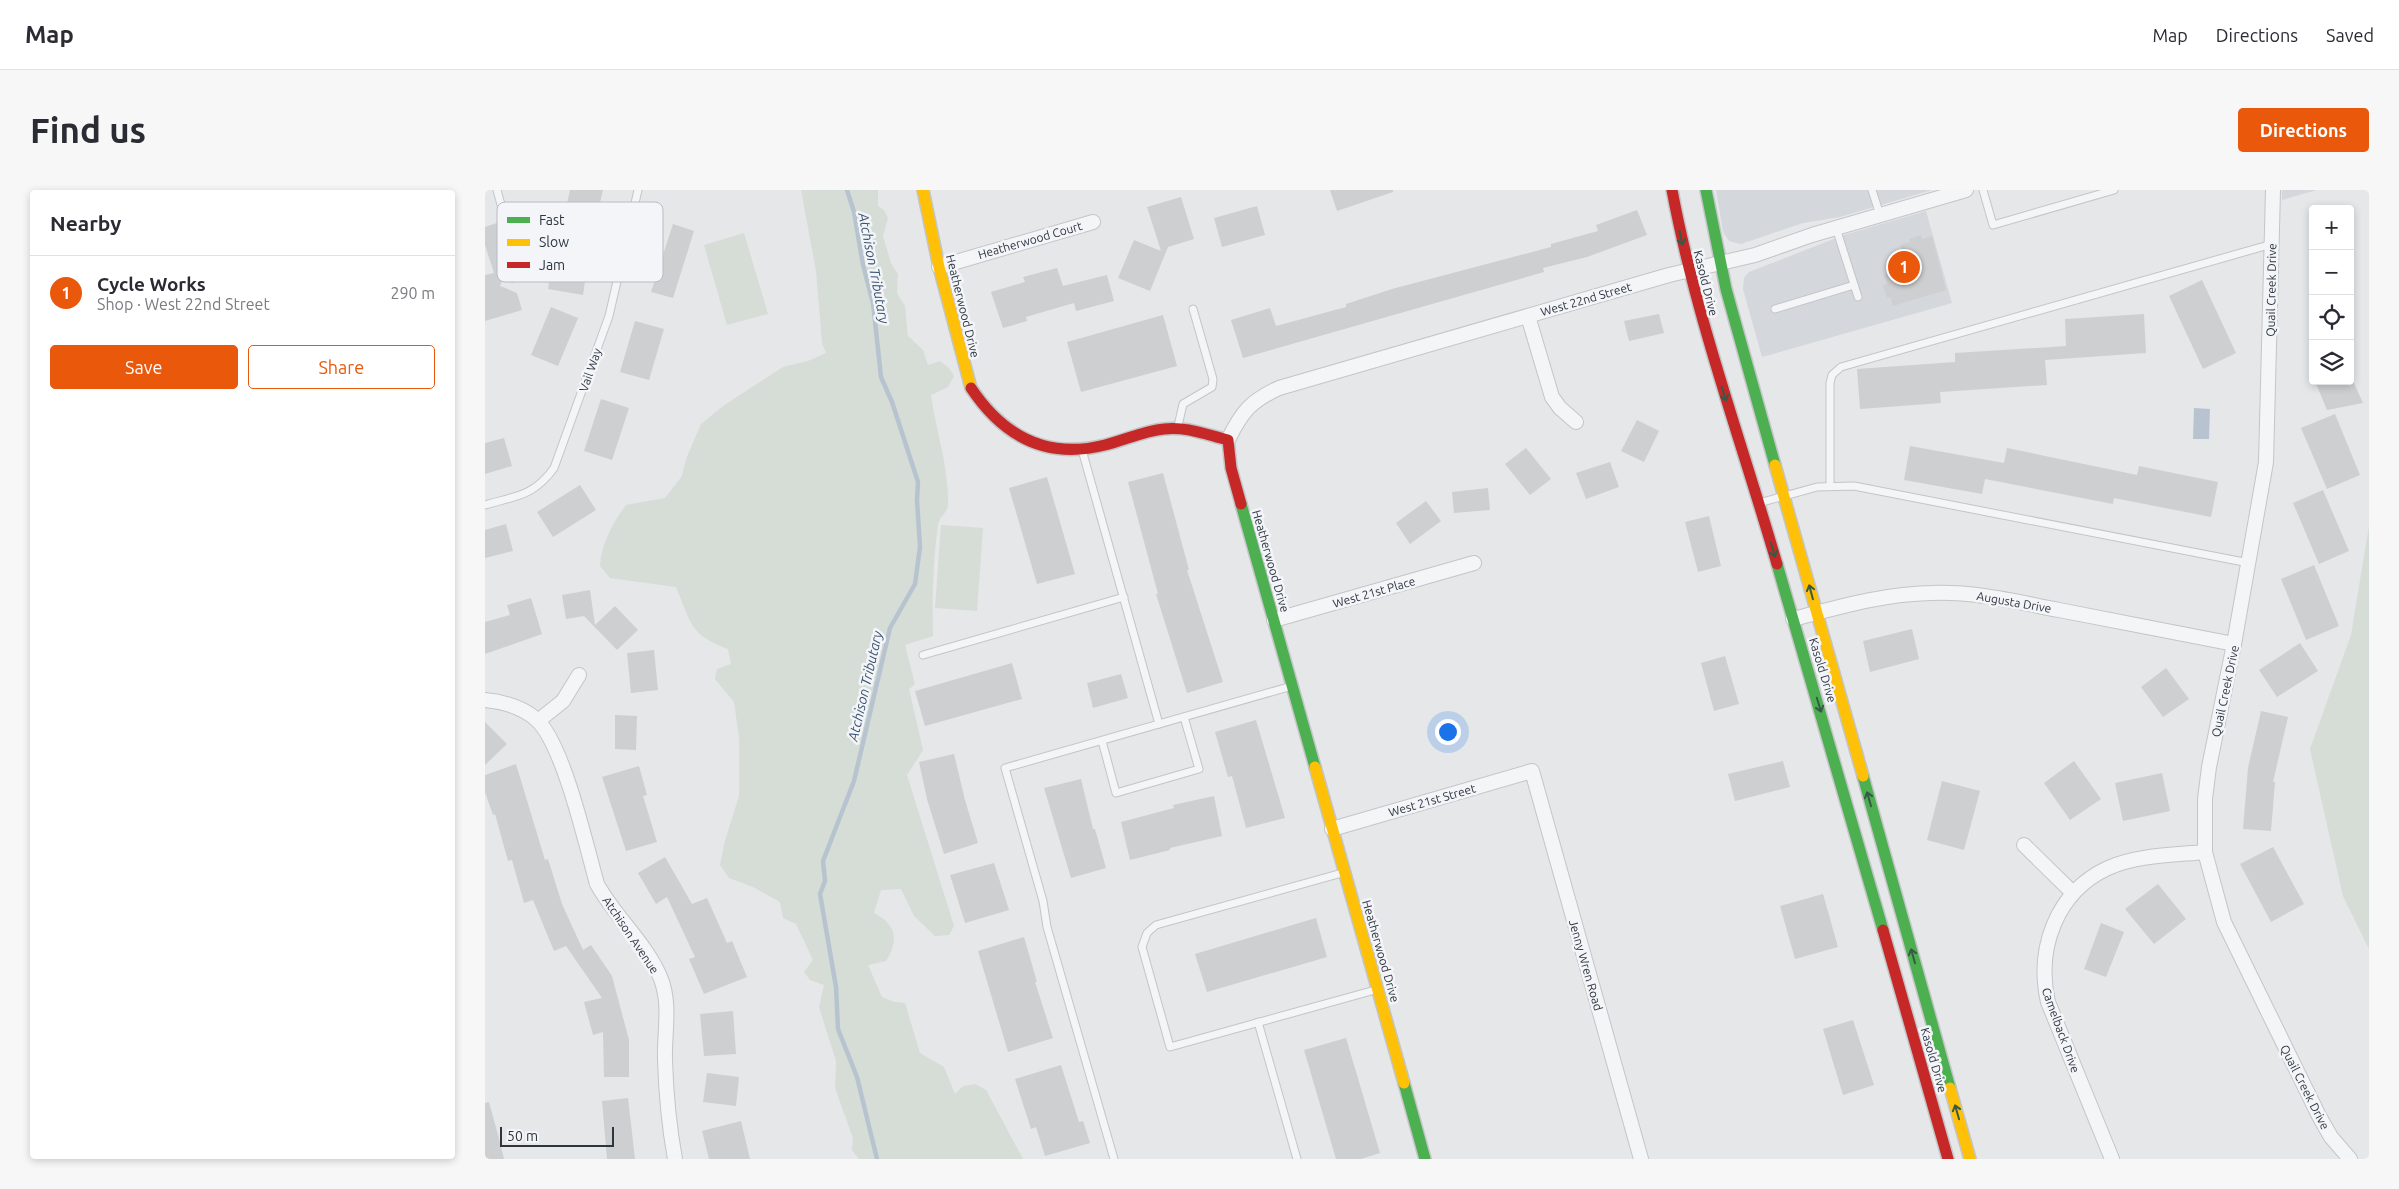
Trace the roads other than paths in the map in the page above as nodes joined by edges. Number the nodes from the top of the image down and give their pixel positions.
1 (923, 190) edge
2 (1672, 190) edge
3 (1706, 190) edge
4 (1872, 190) edge
5 (1966, 190) edge
6 (1983, 190) edge
7 (2114, 190) edge
8 (2273, 190) edge
9 (1880, 215) junction
10 (1093, 222) dead end
11 (1836, 228) junction
12 (2272, 244) junction
13 (1720, 264) junction
14 (939, 267) junction
15 (1688, 271) junction
16 (617, 282) edge
17 (1854, 285) junction
18 (1858, 297) dead end
19 (1193, 309) dead end
20 (1775, 309) dead end
21 (1528, 316) junction
22 (1576, 422) dead end
23 (1178, 429) junction
24 (1228, 440) junction
25 (1083, 450) junction
26 (1830, 485) junction
27 (1785, 496) junction
28 (1759, 503) junction
29 (485, 505) edge
30 (1473, 563) dead end
31 (2249, 563) junction
32 (1124, 598) junction
33 (1817, 613) junction
34 (1793, 619) junction
35 (1274, 620) junction
36 (2234, 644) junction
37 (923, 655) dead end
38 (579, 675) dead end
39 (1292, 686) junction
40 (485, 700) edge
41 (1185, 717) junction
42 (538, 721) junction
43 (1159, 724) junction
44 (1101, 740) junction
45 (1532, 771) joint
46 (1333, 829) junction
47 (2024, 845) dead end
48 (2205, 852) junction
49 (1345, 873) junction
50 (2073, 893) junction
51 (1378, 989) junction
52 (1258, 1022) junction
53 (675, 1159) edge
54 (1114, 1159) edge
55 (1297, 1159) edge
56 (1425, 1159) edge
57 (1641, 1159) edge
58 (1948, 1159) edge
59 (1971, 1159) edge
60 (2111, 1159) edge
61 (2350, 1159) edge

1 - 14 main road, Heatherwood Drive
2 -> 15 main road, Kasold Drive
3 - 13 main road, Kasold Drive
4 - 9 lane
5 - 9 street, West 22nd Street
6 - 7 lane
8 - 12 street, Quail Creek Drive
9 - 11 street, West 22nd Street
10 - 14 street, Heatherwood Court
11 - 13 street, West 22nd Street
11 - 17 lane
12 - 26 lane
12 - 31 street, Quail Creek Drive
13 - 15 street, West 22nd Street
13 - 27 main road, Kasold Drive
14 - 25 main road, Heatherwood Drive
15 - 21 street, West 22nd Street
15 -> 28 main road, Kasold Drive
16 - 29 lane, Vail Way
17 - 18 lane
17 - 20 lane
19 - 23 lane
21 - 22 street
21 - 24 street, West 22nd Street
23 - 24 main road, Heatherwood Drive
23 - 25 main road, Heatherwood Drive
24 - 35 main road, Heatherwood Drive
25 - 32 lane
26 - 27 lane
26 - 31 lane
27 - 28 lane
33 -> 27 main road, Kasold Drive
28 -> 34 main road, Kasold Drive
30 - 35 street, West 21st Place
31 - 36 street, Quail Creek Drive
32 - 37 lane
32 - 43 lane
33 - 34 street, Augusta Drive
33 - 36 street, Augusta Drive
59 -> 33 main road, Kasold Drive
34 -> 58 main road, Kasold Drive
35 - 39 main road, Heatherwood Drive
36 - 48 street, Quail Creek Drive
38 - 42 street
39 - 41 lane
39 - 46 main road, Heatherwood Drive
40 - 42 street, Atchison Avenue
41 - 43 lane
41 - 44 lane
42 - 53 street, Atchison Avenue
43 - 44 lane
44 - 54 lane
45 - 46 street, West 21st Street
45 - 57 street, Jenny Wren Road
46 - 49 main road, Heatherwood Drive
47 - 50 street
48 - 50 street, Camelback Drive
48 - 61 street, Quail Creek Drive
49 - 51 main road, Heatherwood Drive
49 - 52 lane
50 - 60 street, Camelback Drive
51 - 52 lane
51 - 56 main road, Heatherwood Drive
52 - 55 lane

